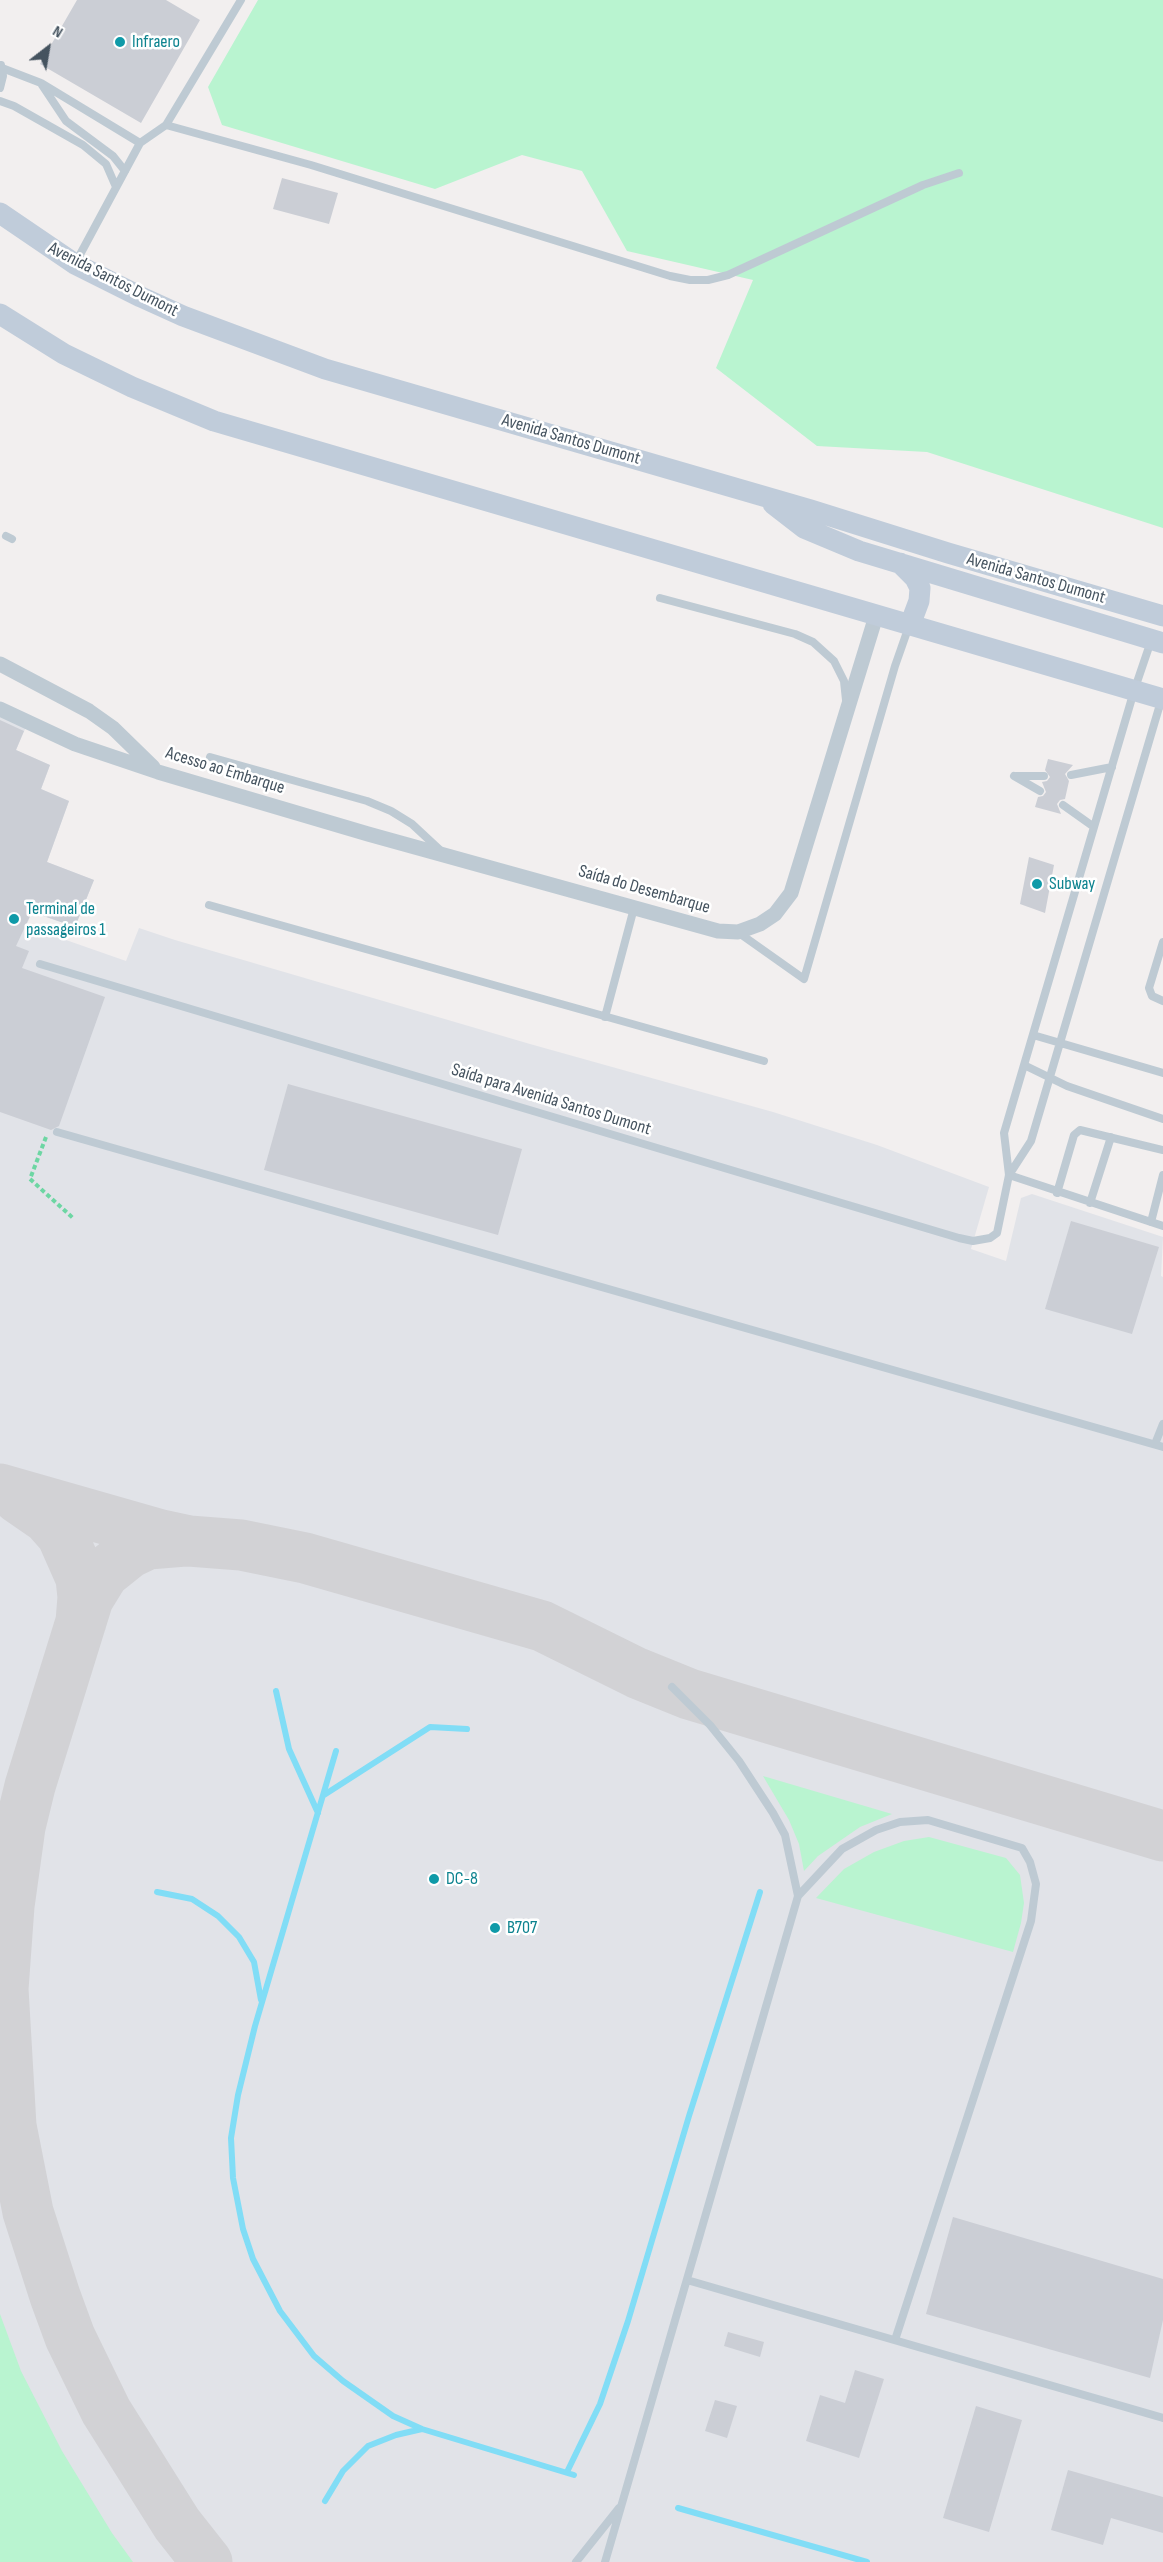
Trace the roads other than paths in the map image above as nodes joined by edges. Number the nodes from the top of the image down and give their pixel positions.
1 (241, 0) edge
2 (1, 66) edge
3 (41, 83) junction
4 (0, 88) edge
5 (0, 101) edge
6 (166, 125) junction
7 (140, 144) junction
8 (125, 171) junction
9 (959, 173) dead end
10 (116, 187) junction
11 (0, 213) edge
12 (75, 264) junction
13 (0, 314) edge
14 (764, 497) junction
15 (899, 563) junction
16 (660, 597) dead end
17 (1128, 606) junction
18 (876, 616) junction
19 (1163, 616) edge
20 (909, 625) junction
21 (1120, 630) junction
22 (1157, 641) edge
23 (0, 664) edge
24 (1134, 691) junction
25 (1163, 698) edge
26 (846, 708) junction
27 (0, 710) edge
28 (210, 757) dead end
29 (1112, 766) junction
30 (158, 772) junction
31 (1071, 775) dead end
32 (1044, 776) dead end
33 (1040, 791) dead end
34 (1063, 805) dead end
35 (1094, 827) junction
36 (445, 854) junction
37 (209, 905) dead end
38 (634, 908) junction
39 (738, 932) junction
40 (1163, 942) edge
41 (40, 964) dead end
42 (1163, 1001) edge
43 (605, 1017) junction
44 (1033, 1035) junction
45 (1060, 1042) junction
46 (764, 1060) dead end
47 (1024, 1065) junction
48 (1163, 1073) edge
49 (1050, 1080) junction
50 (1163, 1119) edge
51 (57, 1132) dead end
52 (1111, 1137) junction
53 (1163, 1150) edge
54 (1010, 1175) junction
55 (1163, 1175) edge
56 (1058, 1193) junction
57 (1090, 1203) junction
58 (1151, 1222) junction
59 (1163, 1226) edge
60 (1163, 1424) edge
61 (1159, 1445) edge
62 (672, 1687) dead end
63 (798, 1896) junction
64 (687, 2280) junction
65 (895, 2340) junction
66 (1163, 2418) edge
67 (622, 2505) junction
68 (576, 2562) edge
69 (605, 2562) edge

1 - 6 lane
2 - 3 lane
2 - 4 lane
3 - 7 lane
3 - 8 lane
5 - 10 lane
6 - 7 lane
6 - 9 lane
7 - 8 lane
8 - 10 lane
10 - 12 lane
11 - 12 main road, Avenida Santos Dumont
12 - 14 main road, Avenida Santos Dumont
13 - 18 main road
14 - 15 main road
14 - 17 main road, Avenida Santos Dumont
15 - 20 main road
15 - 21 main road
16 - 26 lane
17 - 19 main road, Avenida Santos Dumont
17 - 21 main road
18 - 20 main road
18 - 26 street, Saída do Desembarque
20 - 24 main road
20 - 39 lane
21 - 22 main road
22 - 24 lane
23 - 30 street
24 - 25 main road
24 - 29 lane
25 - 45 lane
26 - 39 street, Saída do Desembarque
27 - 30 street, Acesso ao Embarque
28 - 36 lane, Saída do Desembarque
29 - 31 lane
29 - 35 lane
30 - 36 street, Acesso ao Embarque
32 - 33 lane
34 - 35 lane
35 - 44 lane
36 - 38 street, Saída do Desembarque
37 - 43 lane
38 - 39 street, Saída do Desembarque
38 - 43 lane
40 - 42 lane
41 - 54 lane, Saída para Avenida Santos Dumont
43 - 46 lane
44 - 45 lane
44 - 47 lane
45 - 48 lane
45 - 49 lane
47 - 49 lane
47 - 54 lane
49 - 50 lane
49 - 54 lane
51 - 61 lane
52 - 53 lane
52 - 56 lane
52 - 57 lane
54 - 56 lane
55 - 58 lane
56 - 57 lane
57 - 58 lane
58 - 59 lane
60 - 61 lane
62 - 63 lane
63 - 64 lane
63 - 65 lane
64 - 65 lane
64 - 67 lane
65 - 66 lane
67 - 68 lane
67 - 69 lane

